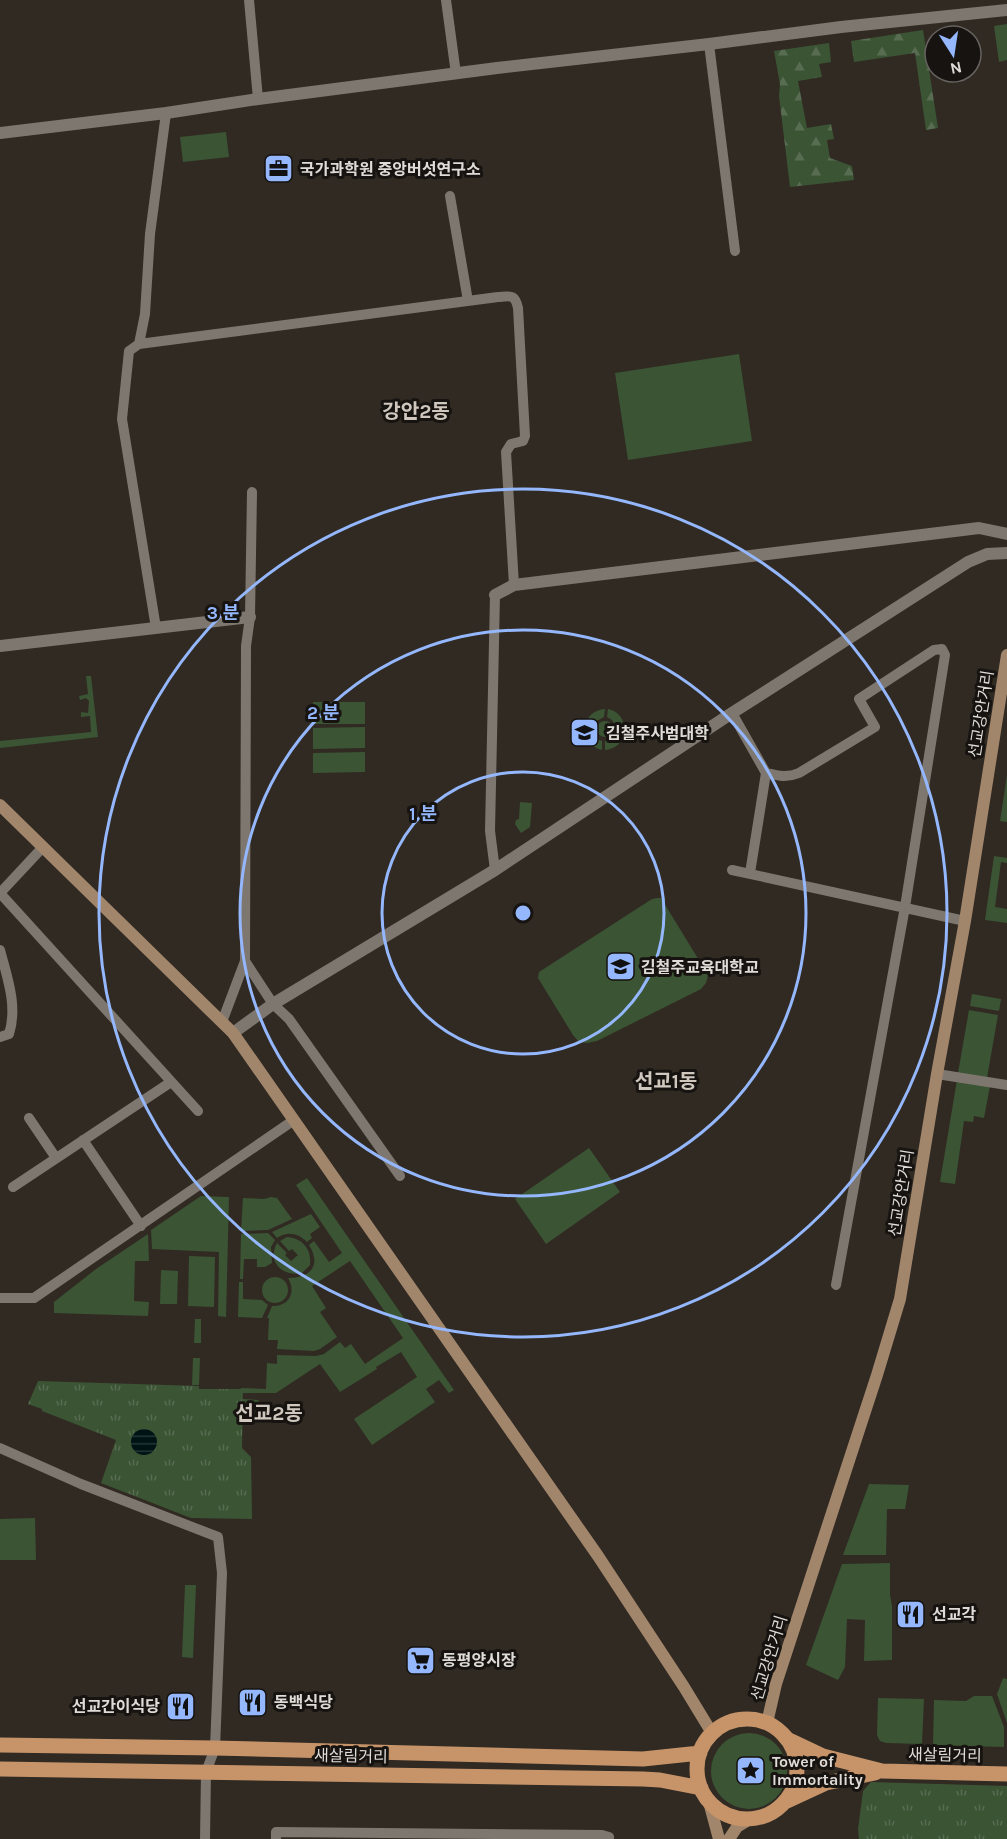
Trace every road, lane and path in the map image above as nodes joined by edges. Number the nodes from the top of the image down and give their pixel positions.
1 (249, 0) edge
2 (446, 0) edge
3 (1007, 10) edge
4 (709, 44) junction
5 (456, 74) junction
6 (258, 99) junction
7 (166, 113) junction
8 (0, 133) edge
9 (450, 196) dead end
10 (735, 251) dead end
11 (468, 301) junction
12 (140, 344) junction
13 (252, 492) dead end
14 (1007, 534) edge
15 (1007, 553) edge
16 (514, 585) junction
17 (495, 595) joint
18 (250, 617) junction
19 (156, 628) junction
20 (0, 646) edge
21 (1007, 655) edge
22 (732, 713) junction
23 (766, 773) junction
24 (0, 805) edge
25 (43, 847) junction
26 (495, 870) junction
27 (732, 870) dead end
28 (750, 873) junction
29 (905, 907) junction
30 (965, 921) junction
31 (0, 950) edge
32 (244, 961) junction
33 (273, 1004) junction
34 (222, 1022) junction
35 (233, 1032) junction
36 (0, 1037) edge
37 (937, 1074) junction
38 (171, 1082) junction
39 (1007, 1086) edge
40 (198, 1111) dead end
41 (29, 1118) dead end
42 (294, 1120) junction
43 (83, 1140) junction
44 (56, 1158) junction
45 (400, 1176) dead end
46 (13, 1187) dead end
47 (141, 1226) junction
48 (836, 1285) dead end
49 (0, 1298) edge
50 (0, 1448) edge
51 (767, 1723) junction
52 (712, 1733) junction
53 (787, 1739) junction
54 (0, 1745) edge
55 (215, 1748) junction
56 (700, 1753) junction
57 (0, 1770) edge
58 (882, 1771) junction
59 (206, 1772) junction
60 (1007, 1774) edge
61 (701, 1788) junction
62 (709, 1802) junction
63 (785, 1802) junction
64 (750, 1819) junction
65 (205, 1839) edge
66 (276, 1839) edge
67 (609, 1839) edge
68 (719, 1839) edge
69 (729, 1839) edge

1 - 6 street
2 - 5 street
3 - 4 street
4 - 5 street
4 - 10 street
5 - 6 street
6 - 7 street
7 - 8 street
7 - 12 street
9 - 11 street
11 - 12 street
11 - 16 street
12 - 19 street
13 - 18 street
14 - 16 street
15 - 22 street
16 - 17 street
17 - 26 street
18 - 19 street
18 - 32 street
19 - 20 street
21 - 30 main road, 선교강안거리
22 - 23 street
22 - 26 street
23 - 28 street
23 - 29 street
24 - 25 main road
25 - 34 main road
25 - 38 street
26 - 33 street
27 - 28 street
28 - 29 street
29 - 30 street
29 - 48 street
30 - 37 main road, 선교강안거리
31 - 36 street
32 - 33 street
32 - 34 street
33 - 35 street
33 - 45 street
34 - 35 main road
35 - 42 main road
37 - 39 street
37 - 51 main road, 선교강안거리
38 - 40 street
38 - 43 street
41 - 44 street
42 - 47 street
42 - 52 main road
43 - 44 street
43 - 47 street
44 - 46 street
47 - 49 street
50 - 55 street
51 - 52 main road
51 - 53 main road, 새살림거리
52 - 56 main road
53 - 58 main road, 새살림거리
53 - 63 main road
54 - 55 main road, 새살림거리
55 - 56 main road, 새살림거리
55 - 59 street
56 - 61 main road
57 - 59 main road, 새살림거리
58 - 60 main road, 새살림거리
58 - 63 main road, 새살림거리
59 - 61 main road, 새살림거리
59 - 65 street
61 - 62 main road
62 - 64 main road
62 - 68 main road
63 - 64 main road, 새살림거리
64 - 69 main road
66 - 67 street

